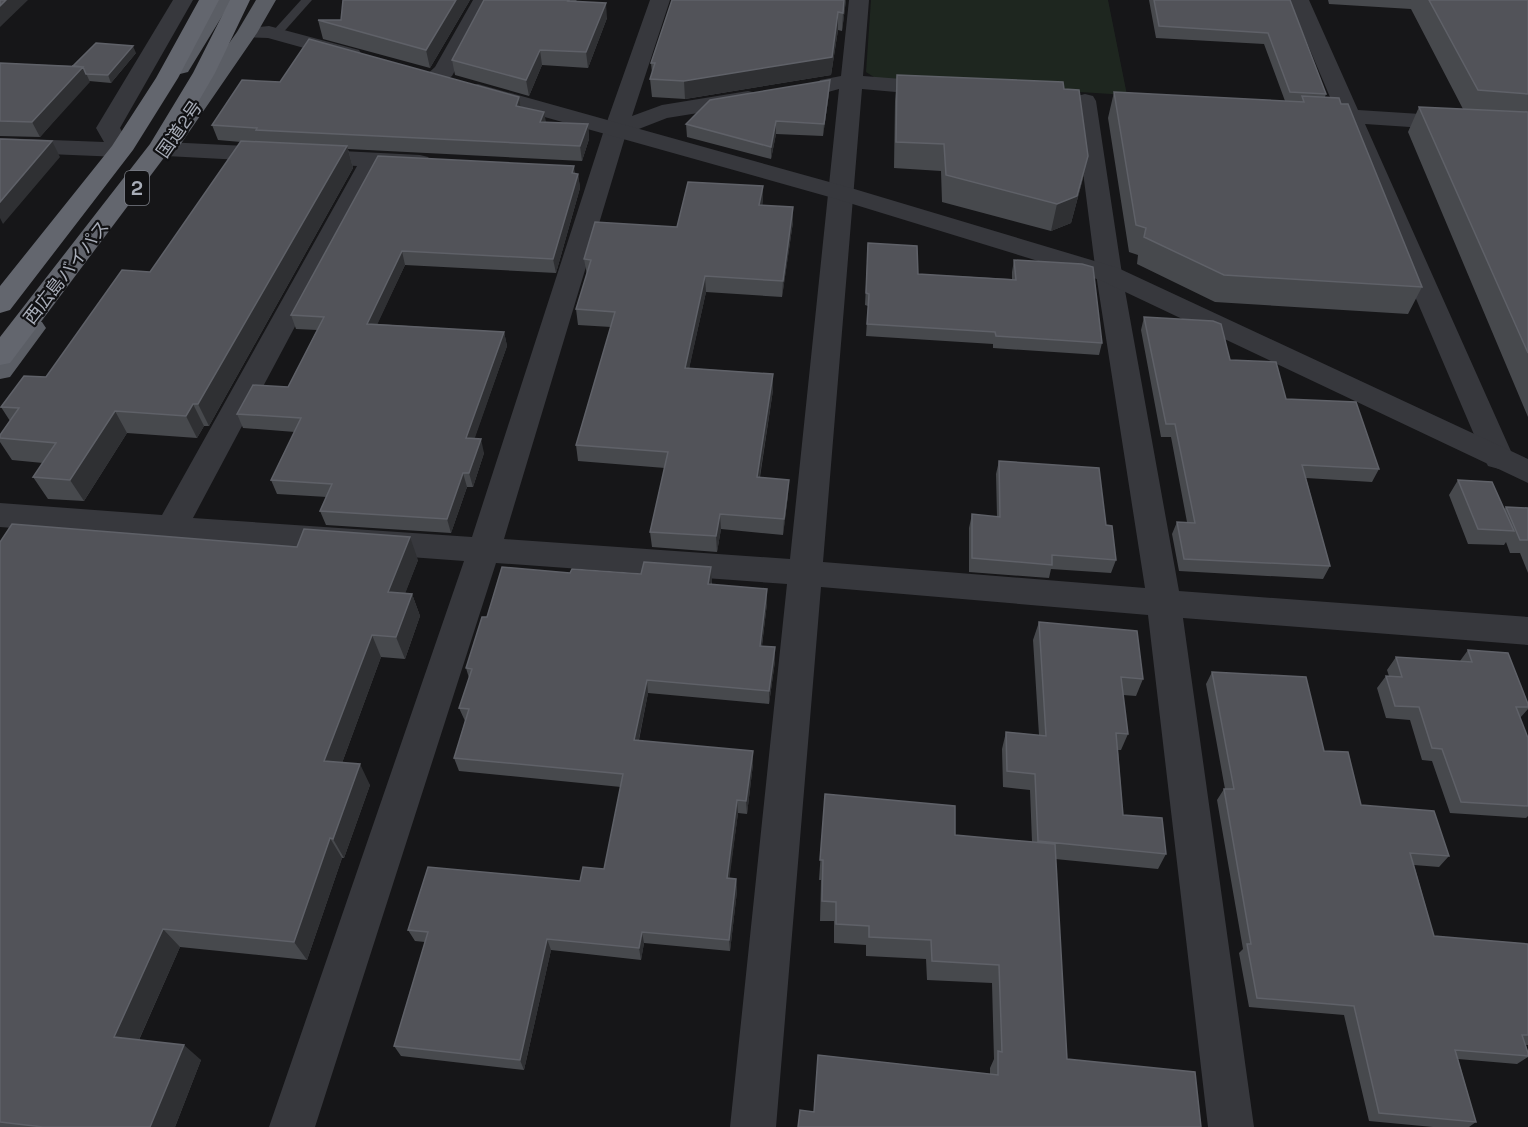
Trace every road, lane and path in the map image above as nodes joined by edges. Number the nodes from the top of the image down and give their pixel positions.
1 (183, 0) edge
2 (209, 0) edge
3 (222, 0) edge
4 (240, 0) edge
5 (266, 0) edge
6 (307, 0) edge
7 (483, 0) edge
8 (660, 0) edge
9 (859, 0) edge
10 (1299, 0) edge
11 (247, 33) junction
12 (276, 34) junction
13 (379, 63) edge
14 (849, 81) junction
15 (802, 89) edge
16 (967, 91) edge
17 (767, 95) edge
18 (1085, 101) dead end
19 (1292, 113) edge
20 (1350, 116) junction
21 (1528, 128) edge
22 (616, 130) junction
23 (0, 145) edge
24 (166, 149) junction
25 (120, 150) junction
26 (372, 160) junction
27 (441, 164) edge
28 (842, 193) junction
29 (1109, 274) junction
30 (0, 303) edge
31 (0, 356) edge
32 (0, 370) edge
33 (1499, 458) junction
34 (1528, 472) edge
35 (0, 515) edge
36 (171, 529) junction
37 (484, 551) junction
38 (805, 573) junction
39 (1164, 604) junction
40 (1525, 637) edge
41 (292, 1127) edge
42 (753, 1127) edge
43 (1231, 1127) edge

1 - 25 street
2 - 30 highway, 西広島バイパス / 2
3 - 25 highway, 国道2号 / 2
4 - 31 highway, 西広島バイパス / 2
5 - 11 highway, 国道2号 / 2
6 - 12 lane
7 - 22 street
8 - 22 street
9 - 14 street
10 - 20 street
11 - 12 street
11 - 24 highway, 国道2号 / 2
12 - 13 street
14 - 15 street
14 - 16 street
14 - 28 street
17 - 22 street
18 - 29 street
19 - 20 street
20 - 21 street
20 - 33 street
22 - 28 street
22 - 37 street
23 - 25 street
24 - 26 street
24 - 32 highway, 国道2号 / 2
25 - 30 highway, 国道2号 / 2
26 - 27 street
26 - 36 street
28 - 29 street
28 - 38 street
29 - 33 street
29 - 39 street
33 - 34 street
35 - 36 street
36 - 37 street
37 - 38 street
37 - 41 street
38 - 39 street
38 - 42 street
39 - 40 street
39 - 43 street

